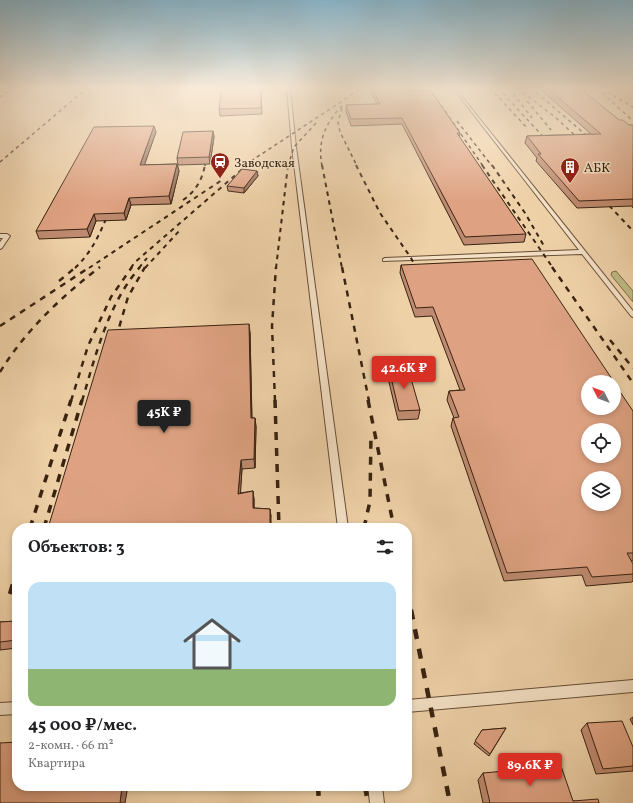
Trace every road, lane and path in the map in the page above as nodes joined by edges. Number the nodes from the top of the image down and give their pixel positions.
1 (292, 125) edge
2 (483, 125) edge
3 (0, 236) edge
4 (0, 247) edge
5 (583, 252) junction
6 (385, 260) dead end
7 (633, 315) edge
8 (343, 523) edge
9 (633, 686) edge
10 (412, 706) edge
11 (12, 708) edge
12 (0, 709) edge
13 (376, 791) edge
14 (377, 803) edge

1 - 8 lane
2 - 5 lane
3 - 4 lane
5 - 6 lane
5 - 7 lane
9 - 10 lane
11 - 12 lane
13 - 14 lane

